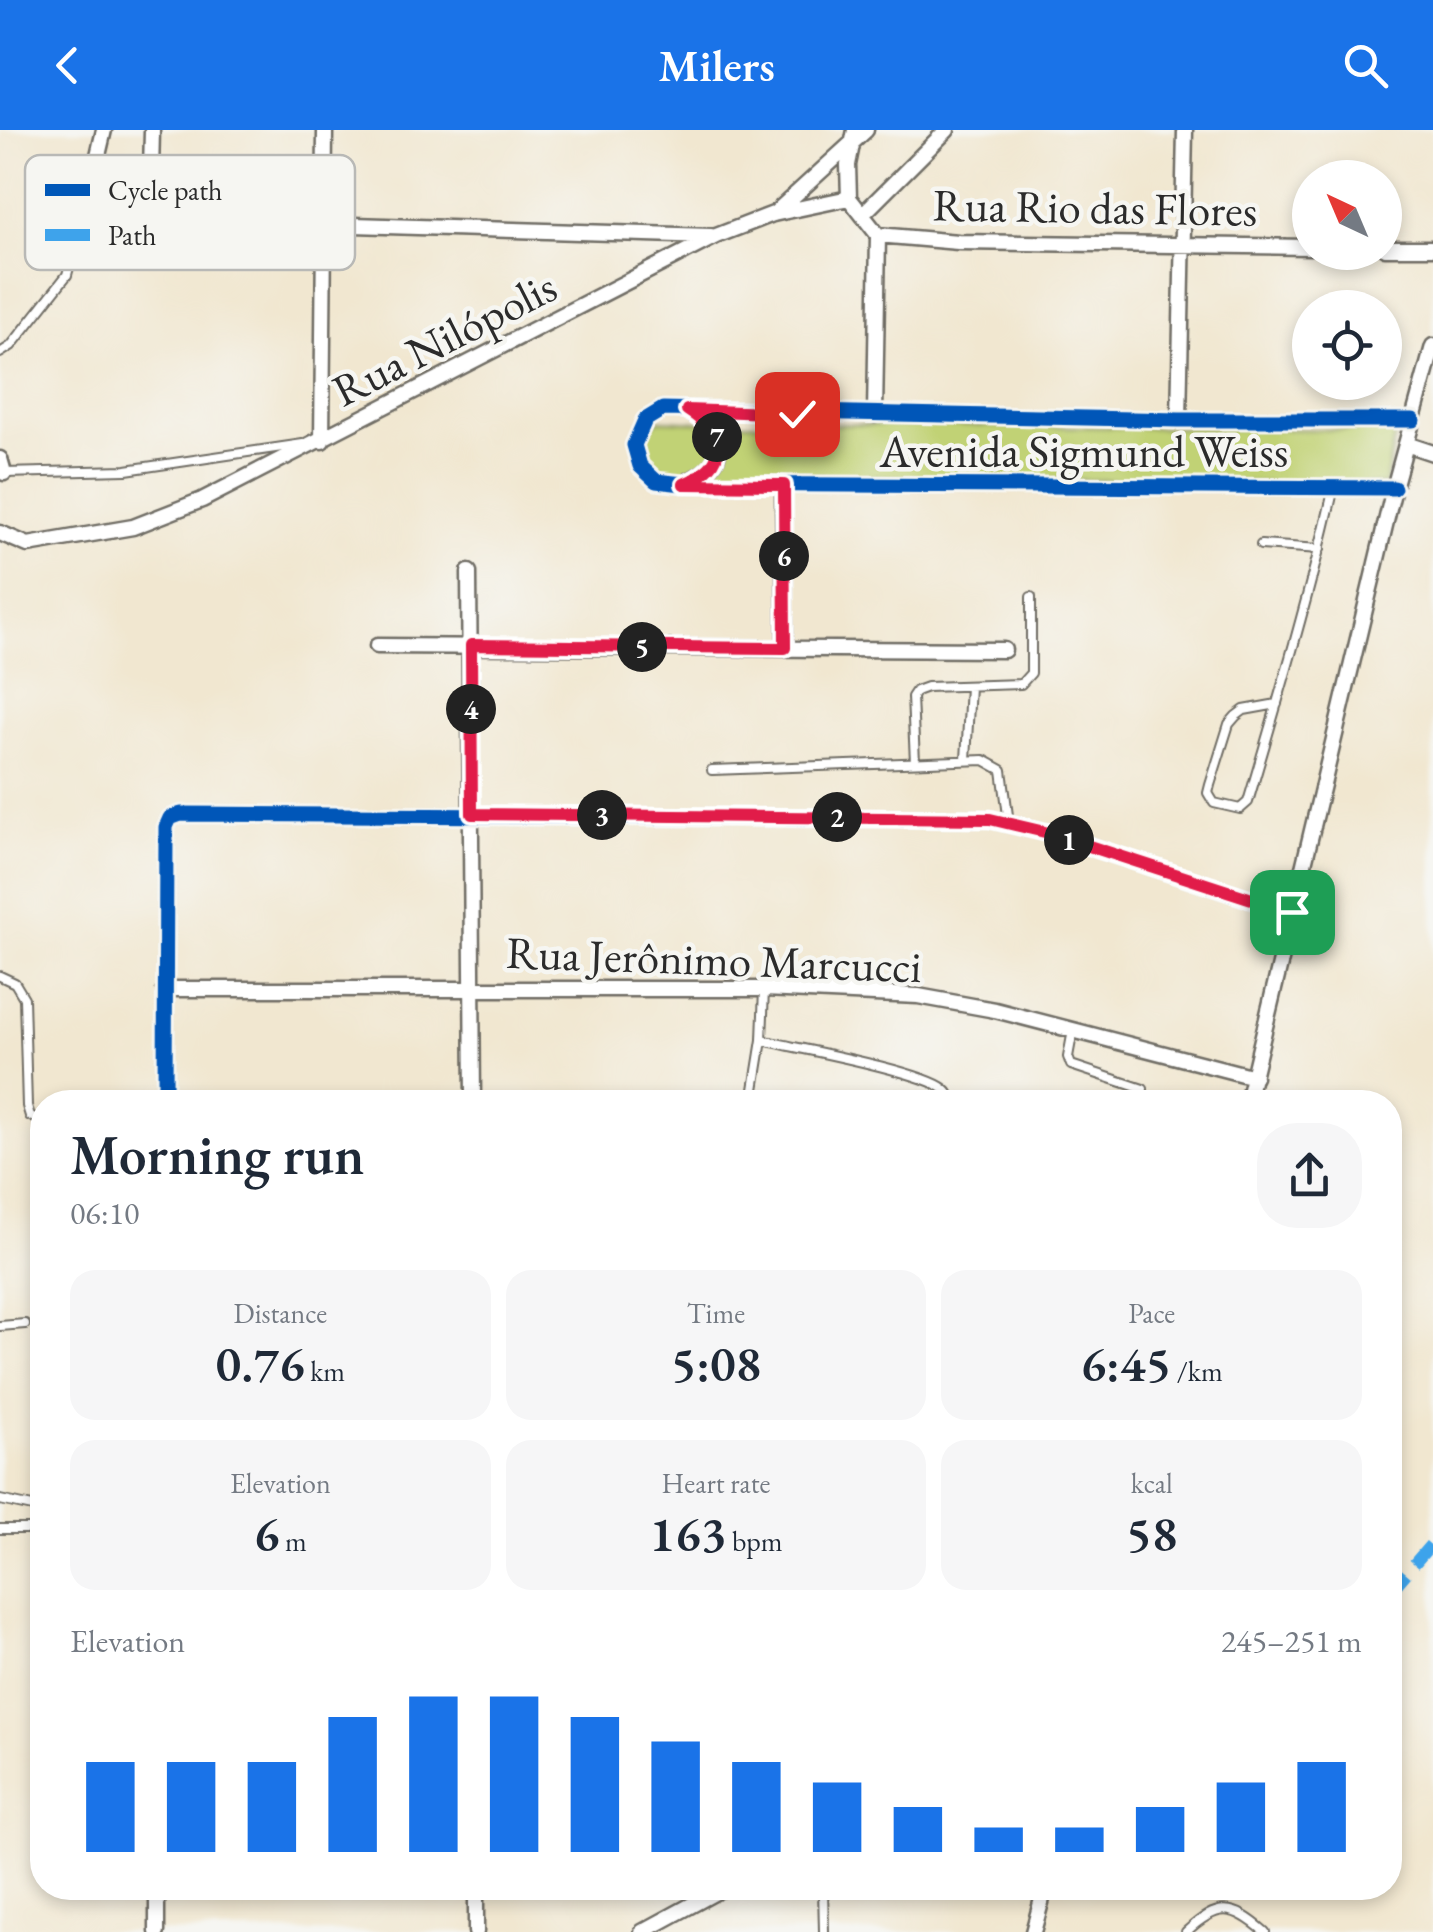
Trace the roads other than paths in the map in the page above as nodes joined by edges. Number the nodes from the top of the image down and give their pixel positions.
1 (104, 130) edge
2 (152, 130) edge
3 (325, 130) edge
4 (866, 130) edge
5 (947, 130) edge
6 (1185, 130) edge
7 (854, 136) edge
8 (98, 155) edge
9 (152, 155) edge
10 (324, 155) edge
11 (849, 198) junction
12 (773, 214) junction
13 (863, 214) junction
14 (355, 225) edge
15 (878, 235) junction
16 (716, 236) junction
17 (1185, 246) junction
18 (1292, 247) edge
19 (1402, 248) edge
20 (1433, 248) edge
21 (69, 270) edge
22 (322, 270) edge
23 (1433, 346) edge
24 (0, 353) edge
25 (687, 410) junction
26 (875, 415) junction
27 (1180, 420) junction
28 (1414, 420) junction
29 (322, 441) junction
30 (1406, 444) junction
31 (1433, 453) edge
32 (2, 466) edge
33 (684, 484) junction
34 (784, 485) junction
35 (1334, 486) junction
36 (1394, 488) junction
37 (0, 533) edge
38 (1261, 545) dead end
39 (1320, 549) junction
40 (469, 572) dead end
41 (1032, 597) dead end
42 (471, 645) junction
43 (378, 646) dead end
44 (785, 648) junction
45 (1004, 650) dead end
46 (970, 686) junction
47 (1277, 704) junction
48 (966, 760) junction
49 (914, 762) junction
50 (712, 770) dead end
51 (472, 814) junction
52 (1009, 824) junction
53 (1292, 912) junction
54 (0, 976) edge
55 (473, 987) junction
56 (164, 989) junction
57 (764, 989) junction
58 (1073, 1030) junction
59 (762, 1040) junction
60 (1254, 1076) junction
61 (1144, 1089) dead end
62 (165, 1090) edge
63 (473, 1090) edge
64 (754, 1090) edge
65 (945, 1090) edge
66 (1250, 1090) edge
67 (30, 1116) edge
68 (25, 1324) dead end
69 (0, 1326) edge
70 (0, 1500) edge
71 (30, 1506) edge
72 (0, 1529) edge
73 (30, 1529) edge
74 (157, 1900) edge
75 (476, 1900) edge
76 (701, 1900) edge
77 (823, 1900) edge
78 (1042, 1900) edge
79 (157, 1932) edge
80 (476, 1932) edge
81 (642, 1932) edge
82 (824, 1932) edge
83 (1033, 1932) edge
84 (1186, 1932) edge
85 (1265, 1932) edge

1 - 8 street
2 - 9 street
3 - 10 street
4 - 7 street
5 - 13 street
6 - 17 street
7 - 11 street
7 - 12 street
11 - 12 street, Rua Nilópolis
11 - 13 street
12 - 16 street, Rua Nilópolis
13 - 15 street
14 - 16 street
15 - 17 street, Rua Rio das Flores
15 - 26 street
16 - 29 street, Rua Nilópolis
17 - 18 street, Rua Rio das Flores
17 - 27 street
19 - 20 street
21 - 24 lane
22 - 29 street
23 - 28 street
25 - 26 street, Avenida Sigmund Weiss
25 - 33 street
25 - 33 street, Avenida Sigmund Weiss
26 - 27 street, Avenida Sigmund Weiss
27 - 28 street, Avenida Sigmund Weiss
28 - 30 street
29 - 32 lane
29 - 37 street, Rua Nilópolis
30 - 31 street
30 - 36 street
33 - 34 street, Avenida Sigmund Weiss
34 - 35 street, Avenida Sigmund Weiss
34 - 44 street
35 - 36 street, Avenida Sigmund Weiss
35 - 39 lane
36 - 53 street
38 - 39 lane
39 - 47 lane
40 - 42 street
41 - 46 lane
42 - 43 street
42 - 44 street
42 - 51 street
44 - 45 street
46 - 48 lane
46 - 49 lane
47 - 47 lane
48 - 49 lane
48 - 52 lane
49 - 50 lane
51 - 52 street
51 - 55 street
51 - 56 street
52 - 53 street
53 - 60 street
54 - 67 lane
55 - 56 street, Rua Jerônimo Marcucci
55 - 57 street, Rua Jerônimo Marcucci
55 - 63 street
56 - 62 street
57 - 58 street, Rua Jerônimo Marcucci
57 - 59 lane
58 - 60 street, Rua Jerônimo Marcucci
58 - 61 lane
59 - 64 lane
59 - 65 lane
60 - 66 street
68 - 69 lane
70 - 71 lane
72 - 73 lane
74 - 79 street
75 - 80 street
76 - 81 street
77 - 82 lane
78 - 83 street
84 - 85 lane

